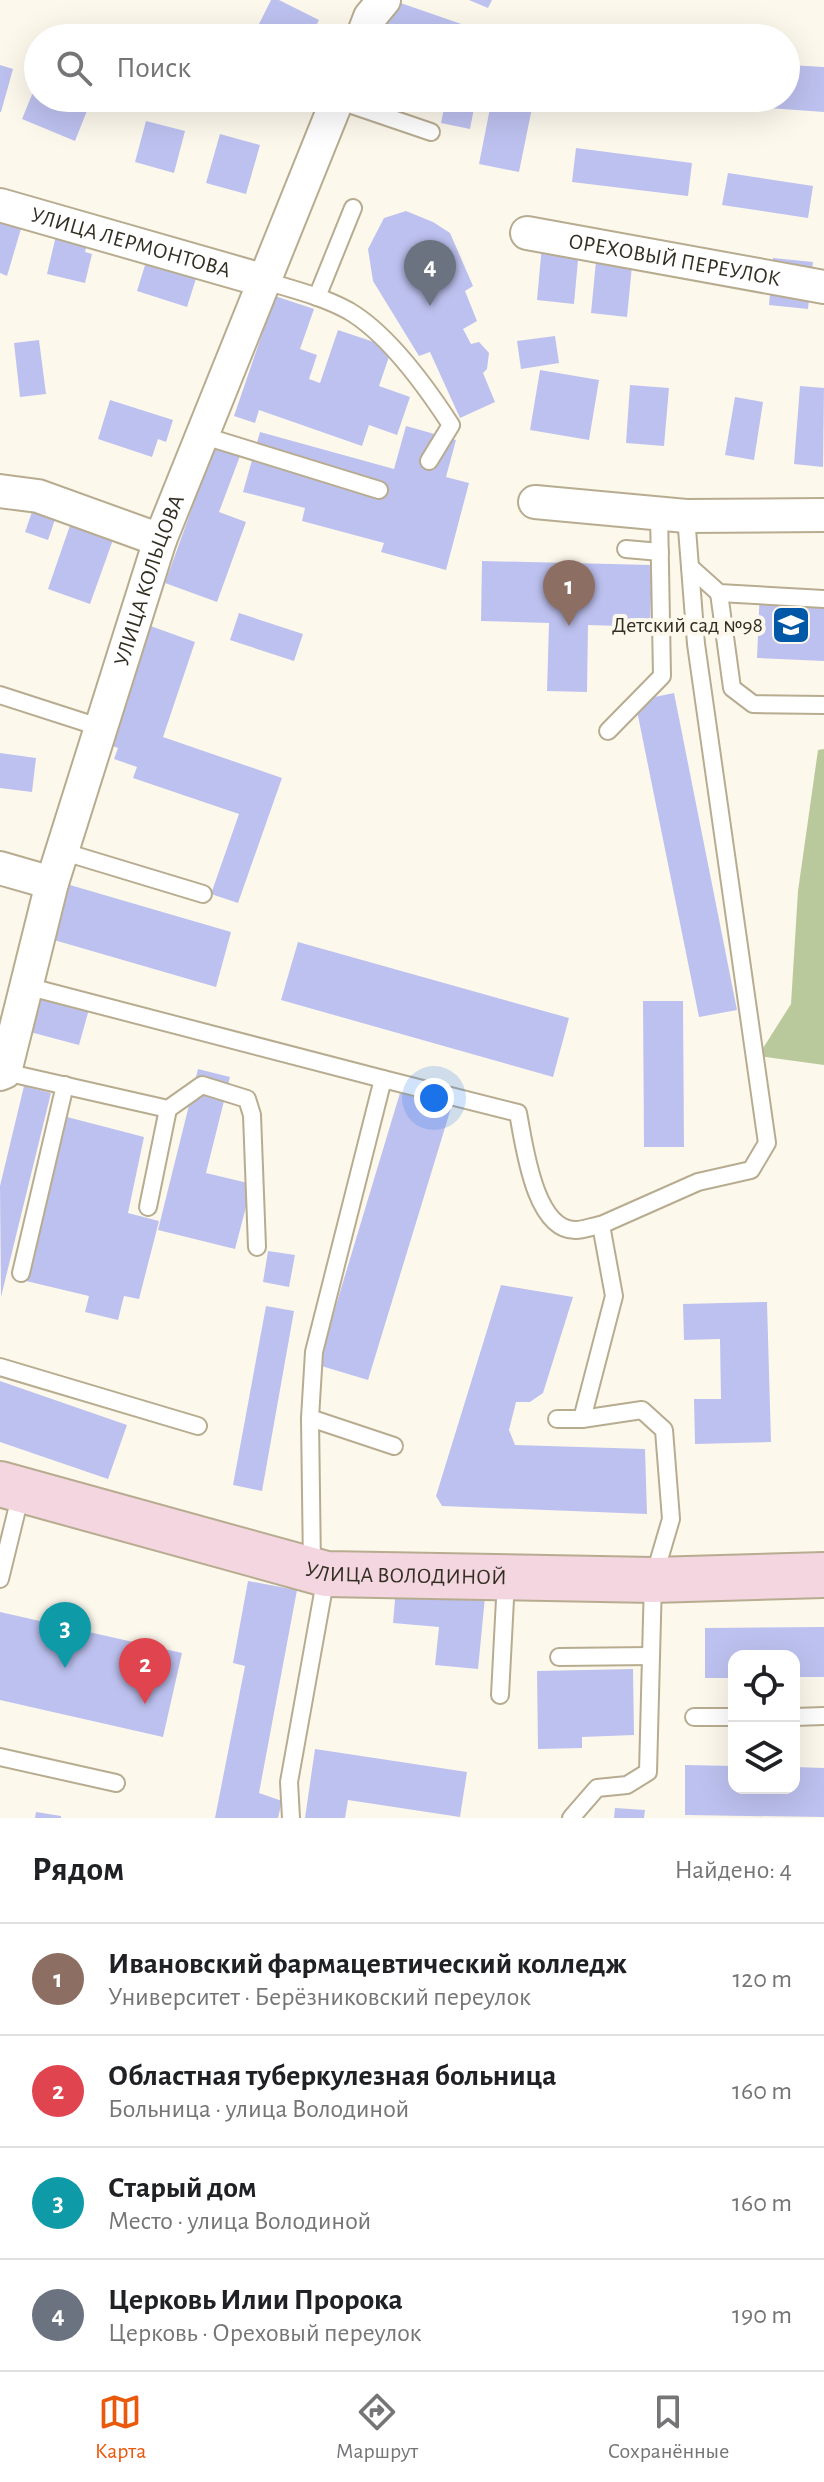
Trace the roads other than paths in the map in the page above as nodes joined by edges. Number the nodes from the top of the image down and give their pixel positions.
1 (384, 0) edge
2 (367, 24) edge
3 (333, 112) edge
4 (375, 112) edge
5 (431, 132) dead end
6 (0, 205) edge
7 (353, 208) dead end
8 (527, 233) dead end
9 (262, 280) junction
10 (824, 287) edge
11 (317, 297) junction
12 (201, 435) junction
13 (429, 461) dead end
14 (379, 490) dead end
15 (0, 491) edge
16 (535, 502) dead end
17 (673, 514) junction
18 (824, 515) edge
19 (160, 540) junction
20 (626, 549) dead end
21 (660, 552) junction
22 (690, 567) junction
23 (719, 593) junction
24 (824, 599) edge
25 (0, 695) edge
26 (824, 705) edge
27 (99, 727) junction
28 (608, 731) dead end
29 (61, 851) junction
30 (0, 868) edge
31 (52, 883) junction
32 (203, 894) dead end
33 (26, 986) junction
34 (3, 1073) edge
35 (383, 1079) junction
36 (65, 1085) junction
37 (168, 1109) junction
38 (148, 1207) dead end
39 (601, 1225) junction
40 (257, 1247) dead end
41 (21, 1273) dead end
42 (0, 1367) edge
43 (310, 1418) junction
44 (557, 1419) dead end
45 (582, 1419) junction
46 (198, 1426) dead end
47 (394, 1446) dead end
48 (11, 1488) edge
49 (319, 1572) junction
50 (824, 1575) edge
51 (0, 1579) edge
52 (506, 1579) junction
53 (653, 1580) junction
54 (651, 1656) junction
55 (559, 1657) dead end
56 (500, 1695) dead end
57 (824, 1716) edge
58 (694, 1717) dead end
59 (728, 1717) edge
60 (800, 1717) edge
61 (0, 1757) edge
62 (116, 1783) dead end
63 (291, 1818) edge
64 (571, 1818) edge

1 - 2 street
3 - 9 street, УЛИЦА КОЛЬЦОВА
4 - 5 lane
6 - 9 street, УЛИЦА ЛЕРМОНТОВА
7 - 11 lane
8 - 10 street, ОРЕХОВЫЙ ПЕРЕУЛОК
9 - 11 lane
9 - 12 street, УЛИЦА КОЛЬЦОВА
11 - 13 lane
12 - 14 lane
12 - 19 street, УЛИЦА КОЛЬЦОВА
15 - 19 street
16 - 17 street
17 - 18 street
17 - 21 lane
17 - 22 lane
19 - 27 street, УЛИЦА КОЛЬЦОВА
20 - 21 lane
21 - 28 lane
22 - 23 lane
22 - 39 lane
23 - 24 lane
23 - 26 lane
25 - 27 lane
27 - 29 street, УЛИЦА КОЛЬЦОВА
29 - 31 street, УЛИЦА КОЛЬЦОВА
29 - 32 lane
30 - 31 street
31 - 33 street, УЛИЦА КОЛЬЦОВА
33 - 34 street, УЛИЦА КОЛЬЦОВА
33 - 35 lane
34 - 36 lane
35 - 39 lane
35 - 43 lane
36 - 37 lane
36 - 41 lane
37 - 38 lane
37 - 40 lane
39 - 45 lane
42 - 46 lane
43 - 47 lane
43 - 49 lane
44 - 45 lane
45 - 53 lane
48 - 49 street, УЛИЦА ВОЛОДИНОЙ
48 - 51 lane
49 - 52 street, УЛИЦА ВОЛОДИНОЙ
49 - 63 lane
50 - 53 street, УЛИЦА ВОЛОДИНОЙ
52 - 53 street, УЛИЦА ВОЛОДИНОЙ
52 - 56 lane
53 - 54 lane
54 - 55 lane
54 - 64 lane
57 - 60 lane
58 - 59 lane
61 - 62 lane

